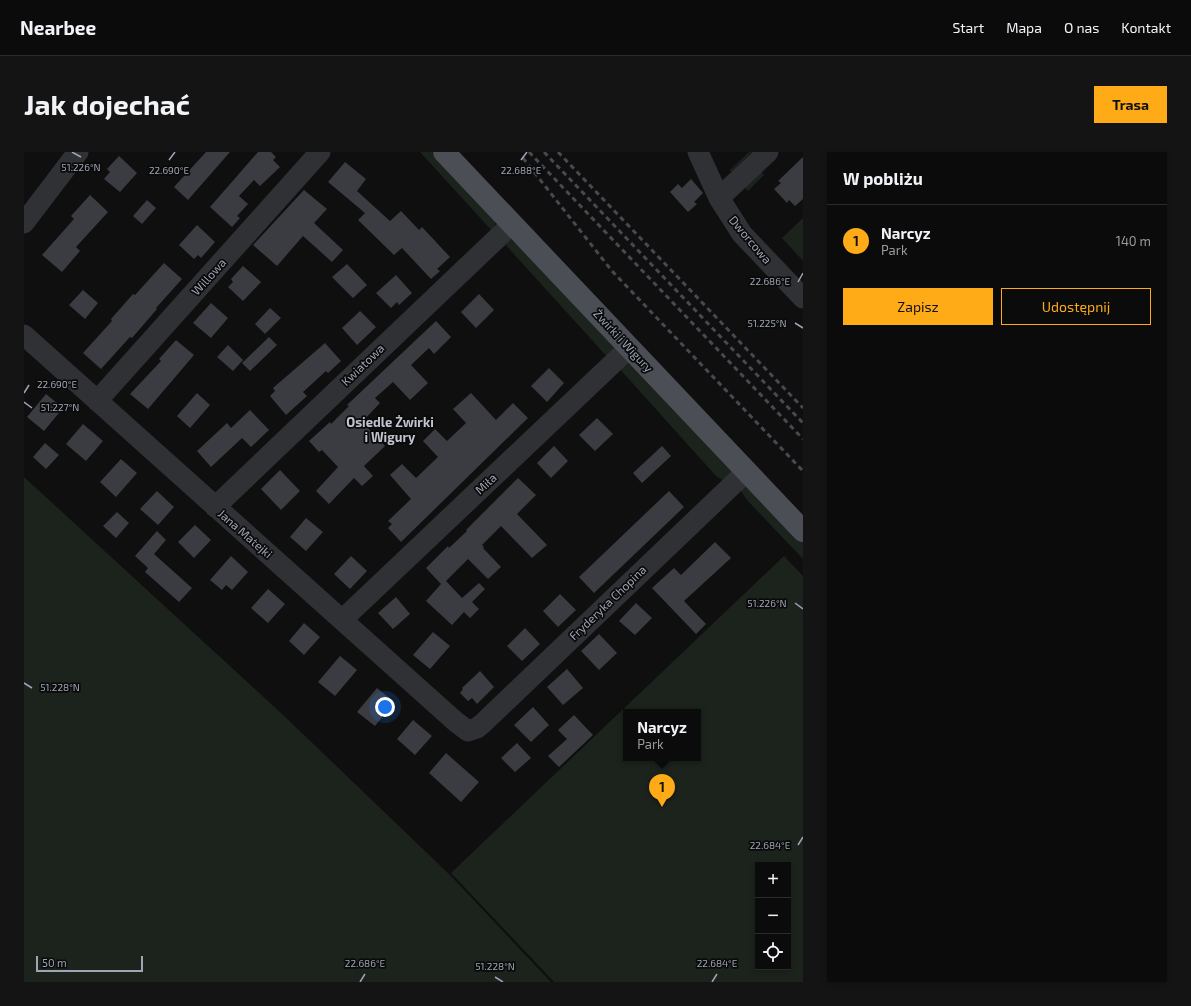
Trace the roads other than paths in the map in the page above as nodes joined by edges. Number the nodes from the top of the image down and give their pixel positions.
1 (78, 152) edge
2 (320, 152) edge
3 (444, 152) edge
4 (698, 152) edge
5 (768, 152) edge
6 (718, 198) junction
7 (24, 224) edge
8 (512, 224) junction
9 (803, 298) edge
10 (24, 336) edge
11 (629, 348) junction
12 (97, 401) junction
13 (747, 471) junction
14 (215, 507) junction
15 (803, 531) edge
16 (342, 620) junction
17 (468, 730) joint

1 - 7 street
2 - 12 street, Willowa
3 - 8 main road, Żwirki i Wigury
4 - 6 street, Dworcowa
5 - 6 street
6 - 9 street, Dworcowa
8 - 11 main road, Żwirki i Wigury
8 - 14 street, Kwiatowa
10 - 12 street, Jana Matejki
11 - 13 main road, Żwirki i Wigury
11 - 16 street, Miła
12 - 14 street, Jana Matejki
13 - 15 main road, Żwirki i Wigury
13 - 17 street, Fryderyka Chopina
14 - 16 street, Jana Matejki
16 - 17 street, Jana Matejki

